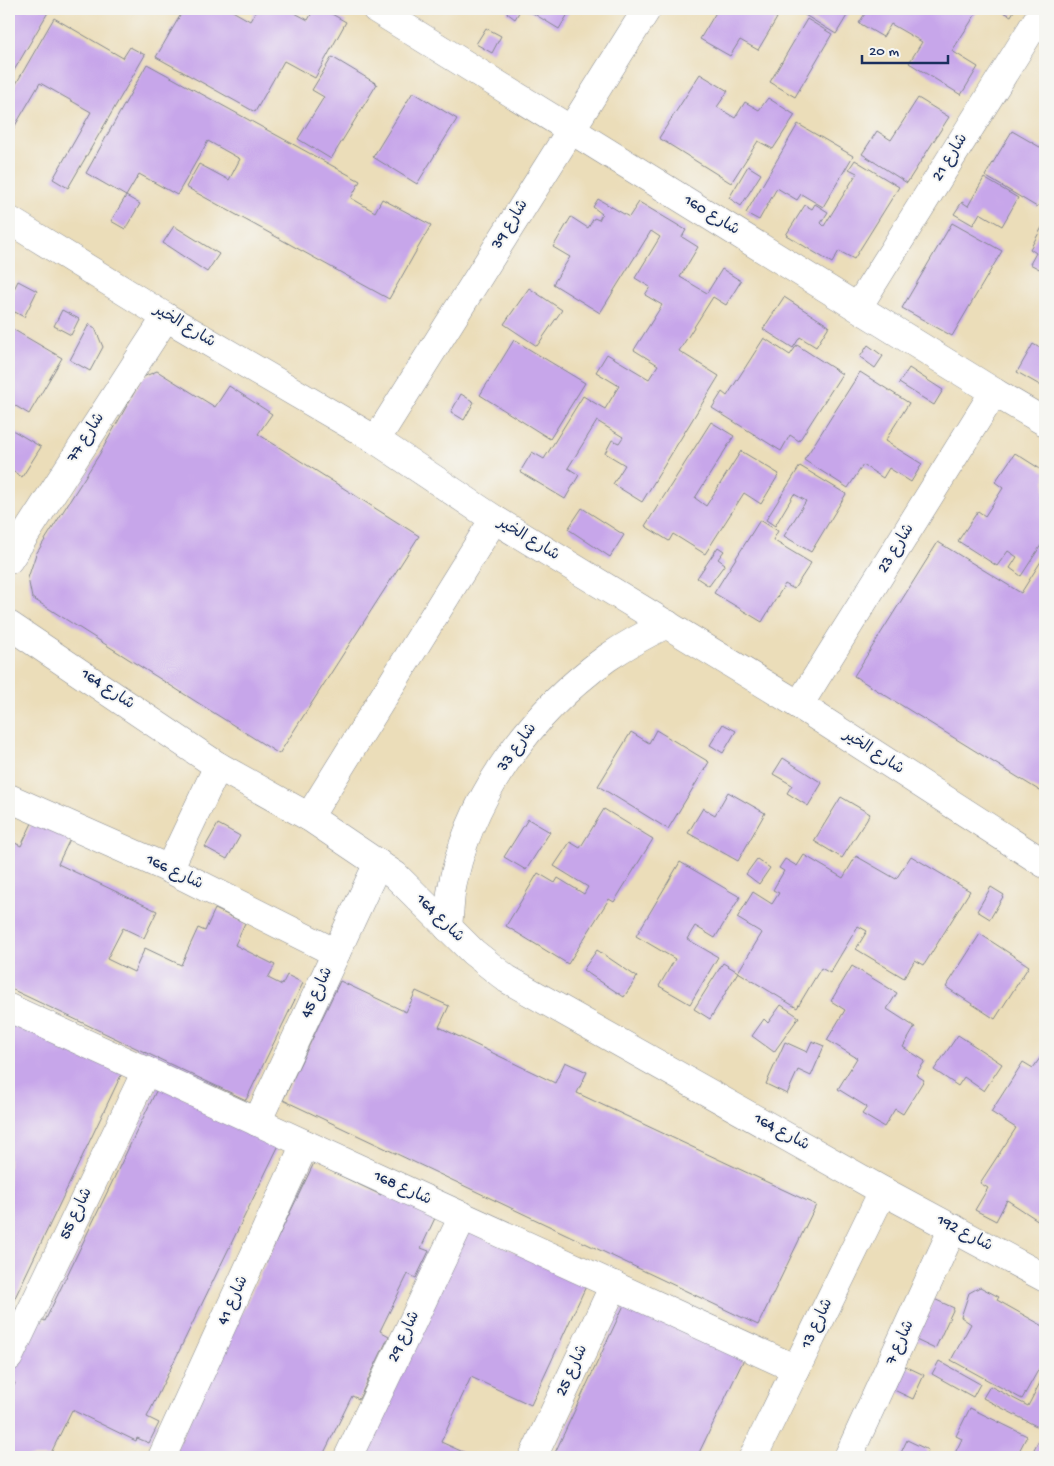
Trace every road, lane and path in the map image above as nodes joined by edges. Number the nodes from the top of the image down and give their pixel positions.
1 (376, 9) edge
2 (646, 9) edge
3 (1044, 9) edge
4 (572, 129) junction
5 (9, 220) edge
6 (858, 308) junction
7 (166, 317) junction
8 (994, 392) junction
9 (1045, 422) edge
10 (376, 440) junction
11 (494, 519) junction
12 (9, 560) edge
13 (667, 624) junction
14 (9, 625) edge
15 (799, 705) junction
16 (218, 766) junction
17 (9, 798) edge
18 (309, 817) junction
19 (378, 863) junction
20 (1045, 864) edge
21 (169, 869) junction
22 (448, 928) junction
23 (336, 953) junction
24 (9, 1008) edge
25 (146, 1071) junction
26 (257, 1122) junction
27 (305, 1144) junction
28 (883, 1191) junction
29 (463, 1216) junction
30 (953, 1228) junction
31 (1045, 1278) edge
32 (614, 1285) junction
33 (9, 1357) edge
34 (796, 1369) junction
35 (162, 1457) edge
36 (348, 1457) edge
37 (533, 1457) edge
38 (753, 1457) edge
39 (848, 1457) edge

1 - 4 street, شارع 160
2 - 4 street, شارع 39
3 - 6 street, شارع 21
4 - 6 street, شارع 160
4 - 10 street, شارع 39
5 - 7 street, شارع الخير
6 - 8 street, شارع 160
7 - 10 street, شارع الخير
7 - 12 street, شارع 77
8 - 9 street, شارع 160
8 - 15 street, شارع 23
10 - 11 street, شارع الخير
11 - 13 street, شارع الخير
11 - 18 street
13 - 15 street, شارع الخير
13 - 22 street, شارع 33
14 - 16 street, شارع 164
15 - 20 street, شارع الخير
16 - 18 street, شارع 164
16 - 21 street
17 - 21 street, شارع 166
18 - 19 street, شارع 164
19 - 22 street, شارع 164
19 - 23 street, شارع 45
21 - 23 street, شارع 166
22 - 28 street, شارع 164
23 - 26 street, شارع 45
24 - 25 street, شارع 168
25 - 26 street, شارع 168
25 - 33 street, شارع 55
26 - 27 street, شارع 168
27 - 29 street, شارع 168
27 - 35 street, شارع 41
28 - 30 street, شارع 192
28 - 34 street, شارع 13
29 - 32 street, شارع 168
29 - 36 street, شارع 29
30 - 31 street, شارع 192
30 - 39 street, شارع 7
32 - 34 street, شارع 168
32 - 37 street, شارع 25
34 - 38 street, شارع 13

